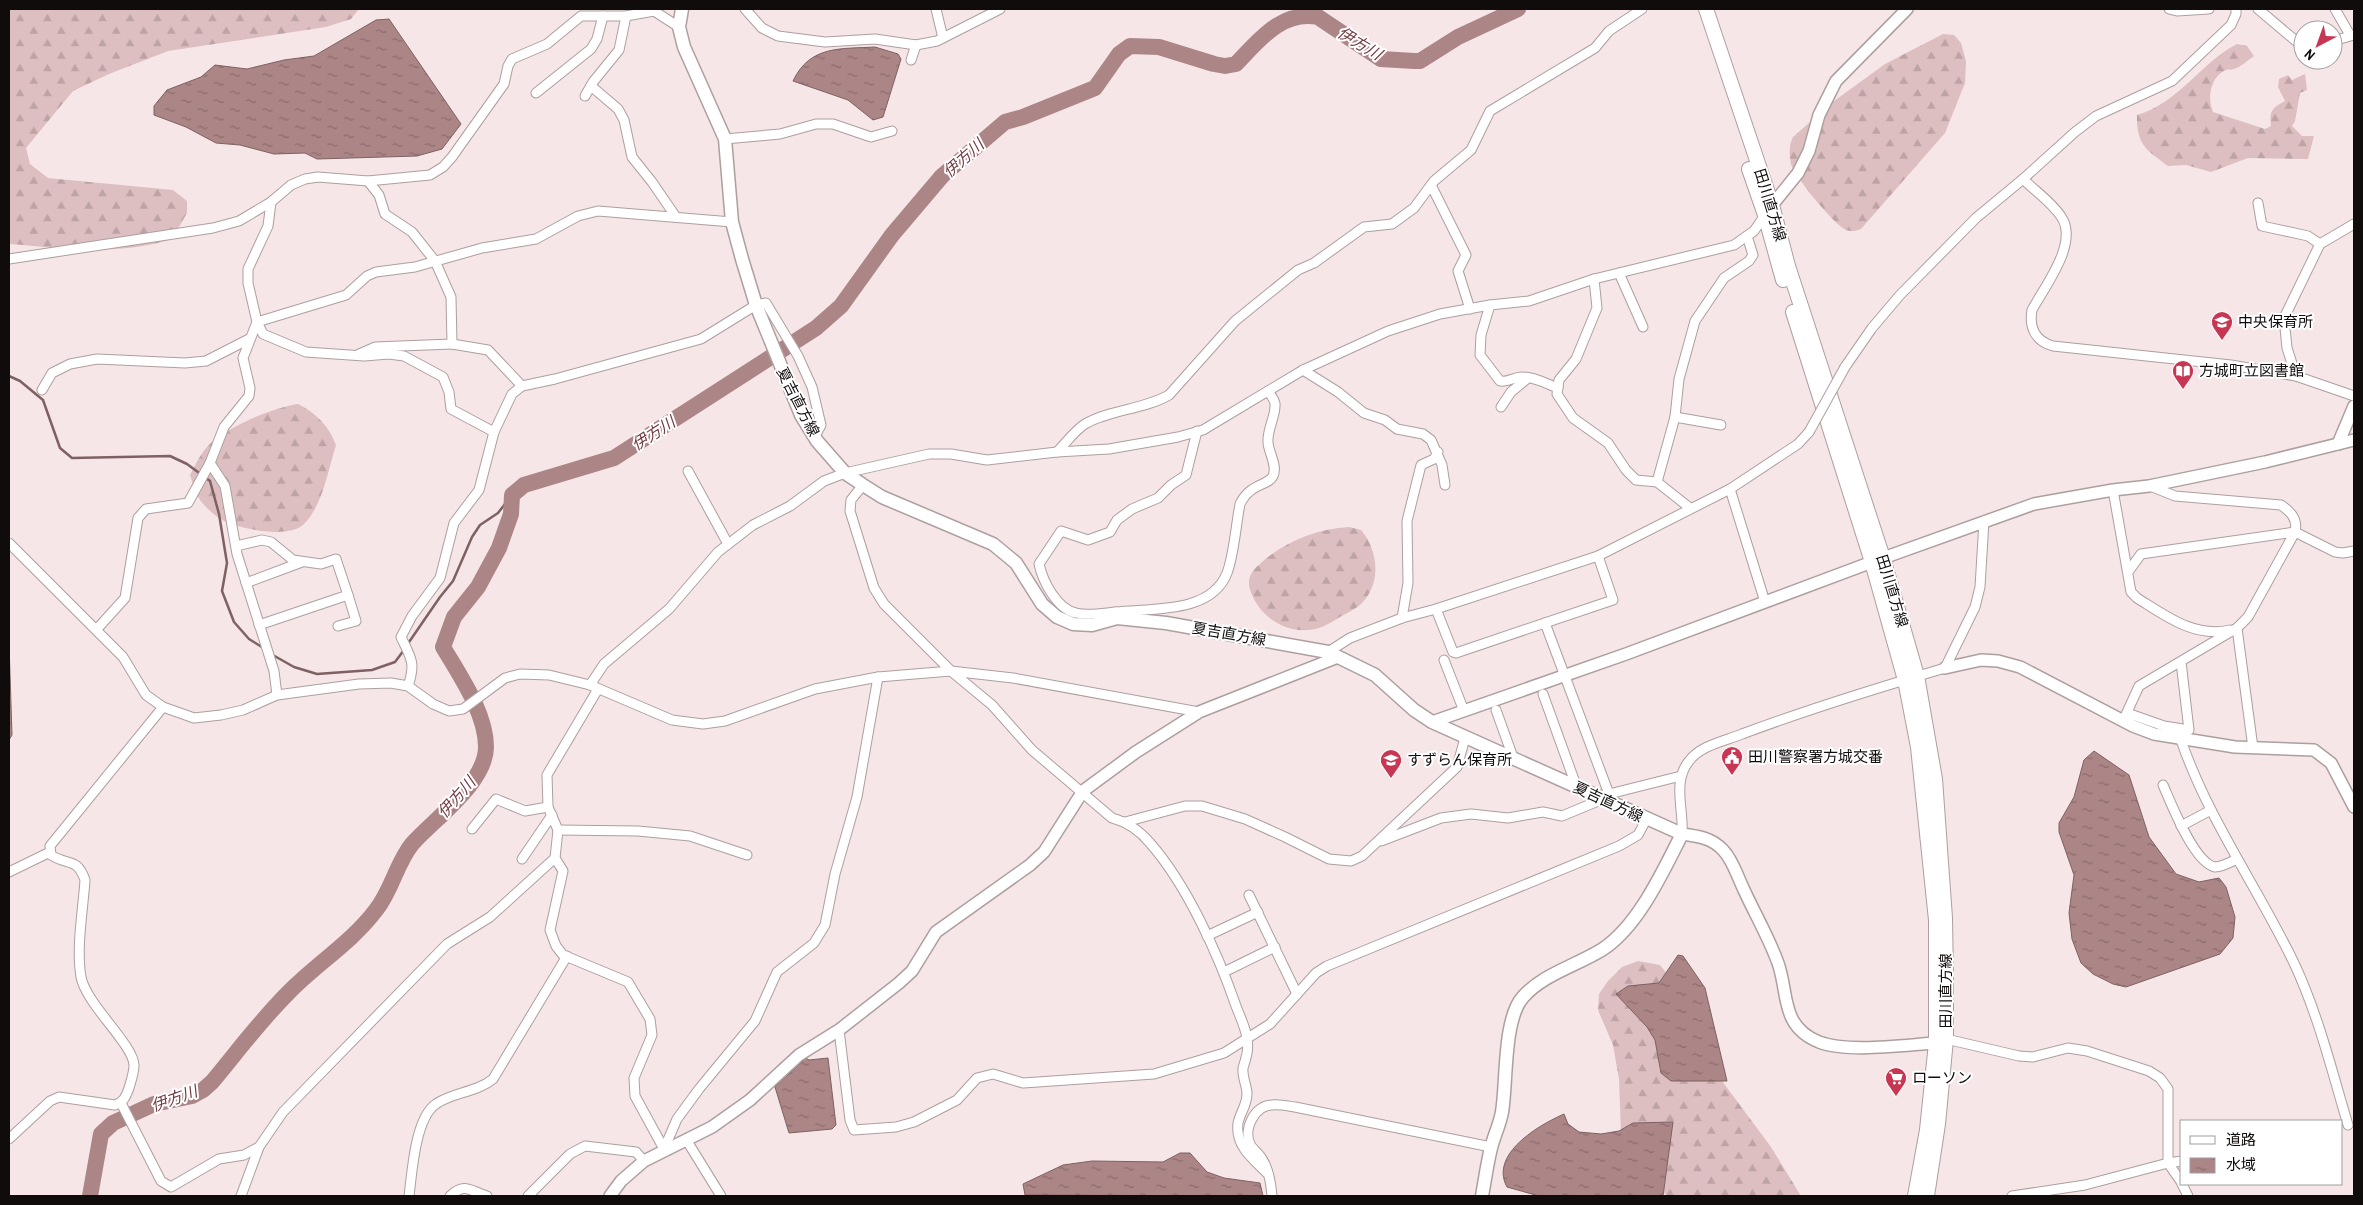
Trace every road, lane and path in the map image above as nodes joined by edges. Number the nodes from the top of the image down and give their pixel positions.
1 (682, 9) edge
2 (745, 9) edge
3 (936, 9) edge
4 (1000, 9) edge
5 (1642, 9) edge
6 (1696, 9) edge
7 (1706, 9) edge
8 (1907, 9) edge
9 (2169, 9) edge
10 (2209, 9) edge
11 (2236, 9) edge
12 (2258, 9) edge
13 (2335, 9) edge
14 (582, 12) edge
15 (603, 16) junction
16 (626, 16) junction
17 (679, 27) junction
18 (2352, 35) edge
19 (2293, 36) edge
20 (943, 38) junction
21 (916, 45) junction
22 (911, 60) dead end
23 (591, 86) junction
24 (536, 93) dead end
25 (585, 96) dead end
26 (892, 131) dead end
27 (725, 139) junction
28 (2023, 179) junction
29 (368, 180) junction
30 (1431, 185) junction
31 (271, 202) junction
32 (2258, 203) dead end
33 (1769, 210) junction
34 (676, 217) junction
35 (732, 222) junction
36 (2354, 224) edge
37 (1747, 236) junction
38 (2320, 244) junction
39 (9, 259) edge
40 (434, 261) junction
41 (1619, 273) junction
42 (1594, 279) junction
43 (756, 305) junction
44 (1490, 305) junction
45 (1470, 309) junction
46 (257, 322) junction
47 (1643, 327) dead end
48 (250, 340) junction
49 (452, 344) junction
50 (357, 355) junction
51 (1303, 370) junction
52 (2296, 376) junction
53 (1528, 378) junction
54 (522, 386) junction
55 (1558, 388) junction
56 (42, 390) dead end
57 (1268, 390) junction
58 (2354, 396) edge
59 (2354, 406) edge
60 (1501, 407) dead end
61 (1675, 417) junction
62 (1721, 425) dead end
63 (1197, 431) junction
64 (494, 432) junction
65 (815, 436) junction
66 (2354, 440) edge
67 (2338, 444) junction
68 (1057, 452) junction
69 (1438, 452) junction
70 (208, 467) junction
71 (688, 471) dead end
72 (845, 473) junction
73 (1657, 482) junction
74 (863, 485) junction
75 (1445, 486) dead end
76 (2149, 486) junction
77 (1730, 489) junction
78 (2113, 490) junction
79 (1690, 508) junction
80 (1984, 521) junction
81 (2295, 532) junction
82 (9, 543) edge
83 (728, 544) junction
84 (236, 546) junction
85 (2354, 551) edge
86 (1598, 556) junction
87 (1877, 560) junction
88 (302, 562) junction
89 (2128, 572) junction
90 (246, 583) junction
91 (348, 595) junction
92 (1765, 602) junction
93 (1436, 609) junction
94 (1117, 615) junction
95 (1402, 618) junction
96 (1545, 623) junction
97 (260, 625) junction
98 (338, 626) dead end
99 (2238, 628) junction
100 (97, 629) junction
101 (1333, 654) junction
102 (1444, 660) dead end
103 (2180, 662) junction
104 (1945, 668) junction
105 (950, 671) junction
106 (1565, 676) junction
107 (878, 678) junction
108 (1911, 678) junction
109 (408, 686) junction
110 (594, 687) junction
111 (1542, 694) dead end
112 (277, 695) junction
113 (163, 707) junction
114 (1496, 710) dead end
115 (1464, 711) junction
116 (1198, 712) junction
117 (2125, 717) junction
118 (1432, 722) junction
119 (1465, 738) junction
120 (2181, 740) junction
121 (2253, 748) junction
122 (1514, 760) junction
123 (1681, 776) junction
124 (2163, 785) dead end
125 (1577, 788) junction
126 (1083, 791) junction
127 (1606, 797) junction
128 (2354, 807) edge
129 (2211, 810) junction
130 (550, 811) junction
131 (1646, 820) junction
132 (1125, 822) junction
133 (2182, 826) junction
134 (472, 829) dead end
135 (558, 830) junction
136 (1682, 834) junction
137 (1376, 842) junction
138 (50, 852) junction
139 (748, 855) dead end
140 (555, 858) junction
141 (522, 859) dead end
142 (2237, 859) junction
143 (9, 872) edge
144 (1249, 895) dead end
145 (1258, 912) junction
146 (1207, 936) junction
147 (1275, 947) junction
148 (567, 956) junction
149 (1224, 972) junction
150 (1297, 994) junction
151 (839, 1030) junction
152 (1247, 1038) junction
153 (1941, 1041) junction
154 (121, 1103) junction
155 (2348, 1125) edge
156 (9, 1139) edge
157 (687, 1141) junction
158 (259, 1147) junction
159 (1491, 1147) junction
160 (664, 1149) junction
161 (644, 1161) junction
162 (2180, 1161) edge
163 (2168, 1162) junction
164 (1267, 1173) junction
165 (2180, 1180) edge
166 (241, 1196) edge
167 (408, 1196) edge
168 (450, 1196) edge
169 (487, 1196) edge
170 (528, 1196) edge
171 (610, 1196) edge
172 (720, 1196) edge
173 (1272, 1196) edge
174 (1482, 1196) edge
175 (1915, 1196) edge
176 (1927, 1196) edge
177 (2012, 1196) edge

1 - 17 main road, 夏吉直方線
2 - 21 street
3 - 20 street
4 - 20 street
5 - 30 street
6 - 33 main road, 田川直方線
7 - 33 main road, 田川直方線
8 - 33 street
9 - 10 street
11 - 28 street
12 - 19 street
13 - 18 street
14 - 15 street
14 - 29 street
15 - 16 street
15 - 24 street
16 - 17 street
16 - 23 street
17 - 27 main road, 夏吉直方線
20 - 21 street
21 - 22 street
23 - 25 street
23 - 34 street
26 - 27 street
27 - 35 main road, 夏吉直方線
28 - 52 street
28 - 77 street, bridge
29 - 31 street
29 - 40 street
30 - 45 street
30 - 68 street
31 - 39 street
31 - 46 street
32 - 38 street
33 - 37 street
33 - 87 main road, 田川直方線
34 - 35 street
34 - 40 street
35 - 43 main road, 夏吉直方線
36 - 38 street
37 - 41 street
37 - 61 street
38 - 52 street
40 - 46 street
40 - 49 street
41 - 42 street
41 - 47 street
42 - 44 street
42 - 55 street
43 - 54 street
43 - 65 main road, 夏吉直方線
43 - 65 street
44 - 45 street
44 - 53 street
45 - 51 street
46 - 48 street
46 - 50 street
48 - 56 street
48 - 70 street
49 - 50 street
49 - 54 street
50 - 64 street
51 - 57 street
51 - 69 street
52 - 58 street
53 - 55 street
53 - 60 street
54 - 64 street
55 - 73 street
57 - 63 street
57 - 94 street
59 - 67 street
61 - 62 street
61 - 73 street
63 - 68 street
63 - 94 street
64 - 109 street
65 - 72 main road, 夏吉直方線
66 - 67 street
67 - 76 street
68 - 72 street
69 - 75 street
69 - 95 street
70 - 84 street
70 - 100 street
71 - 83 street
72 - 74 main road, 夏吉直方線
72 - 83 street
73 - 79 street
74 - 94 main road, 夏吉直方線
74 - 105 street
76 - 78 street
76 - 81 street
77 - 79 street
77 - 92 street
78 - 80 street
78 - 89 street
79 - 86 street
80 - 87 street
80 - 104 street
81 - 85 street
81 - 89 street
81 - 99 street
82 - 100 street
83 - 110 street
84 - 88 street
84 - 90 street
86 - 93 street
86 - 96 street
87 - 92 street
87 - 108 main road, 田川直方線
88 - 90 street
88 - 91 street
89 - 99 street
90 - 97 street
91 - 97 street
91 - 98 street
92 - 106 street
93 - 95 street
93 - 96 street
94 - 101 main road, 夏吉直方線
95 - 101 street
96 - 106 street
97 - 112 street
99 - 103 street
99 - 121 street
100 - 113 street
101 - 116 street
101 - 118 main road, 夏吉直方線
102 - 115 street
103 - 117 street
103 - 117 street
104 - 108 street
104 - 117 street
105 - 107 street
105 - 116 street
105 - 126 street
106 - 115 street
106 - 127 street
107 - 110 street
107 - 160 street
108 - 123 street
108 - 153 main road, 田川直方線
109 - 110 street
109 - 112 street
110 - 130 street
111 - 125 street
112 - 113 street
113 - 138 street
114 - 122 street
115 - 118 street
116 - 126 street
117 - 120 street
118 - 119 main road, 夏吉直方線
119 - 122 main road, 夏吉直方線
119 - 137 street
120 - 121 street
120 - 129 street
121 - 128 street
122 - 125 main road, 夏吉直方線
123 - 127 street
123 - 136 street
124 - 133 street
125 - 127 main road, 夏吉直方線
126 - 132 street
126 - 151 street
127 - 131 main road, 夏吉直方線
127 - 137 street
129 - 133 street
129 - 142 street
130 - 134 street
130 - 135 street
130 - 141 street
131 - 136 main road, 夏吉直方線
131 - 150 street
132 - 137 street
132 - 146 street
133 - 142 street
135 - 139 street
135 - 140 street
136 - 153 street
136 - 159 main road
138 - 143 street
138 - 154 street
140 - 148 street
140 - 158 street
142 - 155 street
144 - 145 street
145 - 146 street
145 - 147 street
146 - 149 street
147 - 149 street
147 - 150 street
148 - 160 street
148 - 167 street
149 - 152 street
150 - 152 street
151 - 152 street
151 - 157 street
152 - 164 street
153 - 163 street
153 - 175 main road, 田川直方線
153 - 176 main road, 田川直方線
154 - 156 street
154 - 158 street
157 - 160 street
157 - 172 street
158 - 166 street
159 - 164 street
159 - 174 main road
160 - 161 street
161 - 170 street
161 - 171 street
162 - 163 street
163 - 165 street
163 - 177 street
164 - 173 street
168 - 169 street

